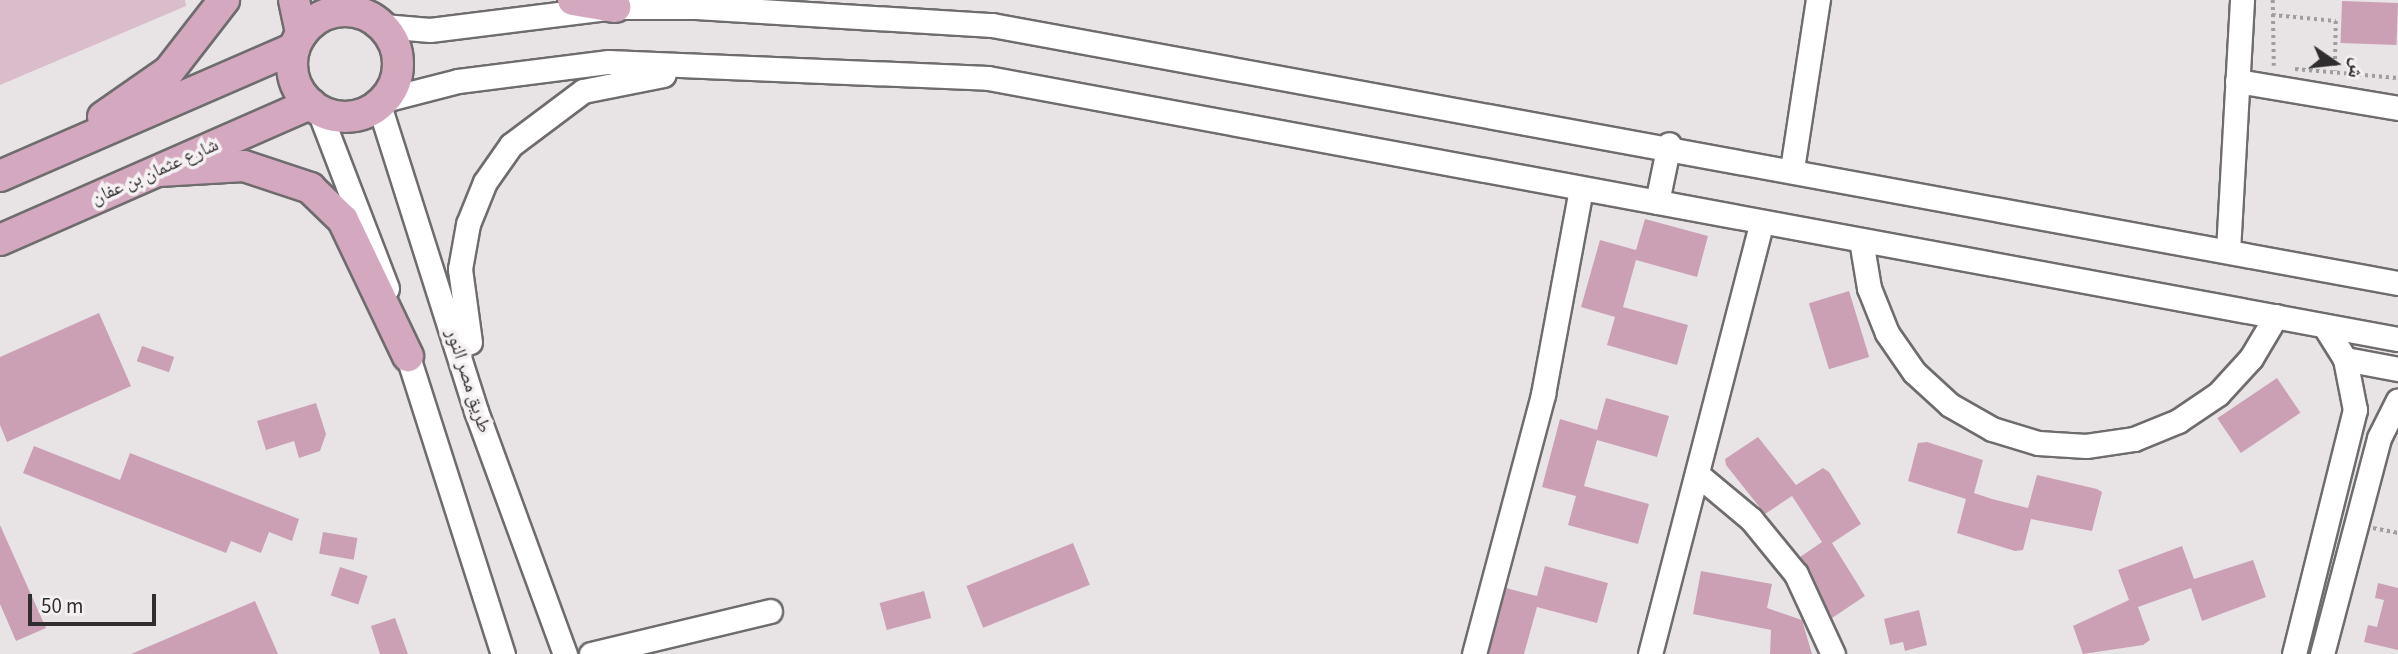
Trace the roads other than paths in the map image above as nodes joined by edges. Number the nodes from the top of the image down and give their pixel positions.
1 (224, 0) edge
2 (294, 0) edge
3 (573, 0) edge
4 (1818, 0) edge
5 (2242, 0) edge
6 (615, 7) junction
7 (371, 14) edge
8 (297, 41) junction
9 (722, 63) junction
10 (2237, 81) junction
11 (381, 103) junction
12 (315, 108) junction
13 (2398, 108) edge
14 (1669, 144) junction
15 (47, 155) junction
16 (1792, 169) junction
17 (159, 171) junction
18 (0, 176) edge
19 (1581, 188) junction
20 (1657, 202) junction
21 (1762, 222) junction
22 (0, 240) edge
23 (1861, 240) junction
24 (2228, 251) junction
25 (2398, 283) edge
26 (2276, 316) junction
27 (2324, 326) junction
28 (2398, 339) edge
29 (408, 356) junction
30 (2345, 359) junction
31 (2398, 369) edge
32 (2398, 400) edge
33 (476, 411) junction
34 (1697, 474) junction
35 (770, 611) dead end
36 (503, 654) edge
37 (565, 654) edge
38 (591, 654) edge
39 (1474, 654) edge
40 (1650, 654) edge
41 (1833, 654) edge
42 (2294, 654) edge
43 (2322, 654) edge

1 - 15 main road
2 - 8 main road
3 - 6 main road
4 - 16 street
5 - 10 street
6 - 7 street
6 - 14 street
7 - 8 main road
7 - 11 main road
8 - 12 main road
8 - 15 main road
9 - 11 street
9 - 19 street
9 - 33 street
10 - 13 street
10 - 24 street
11 - 12 main road
11 - 33 street, طريق مصر النور
12 - 17 main road, شارع عثمان بن عفان
12 - 29 street
14 - 16 street
14 - 20 street
15 - 18 main road
16 - 24 street
17 - 22 main road, شارع عثمان بن عفان
17 - 29 main road
19 - 20 street
19 - 39 street
20 - 21 street
21 - 23 street
21 - 34 street
23 - 26 street
23 - 26 street
24 - 25 street
26 - 27 street
27 - 28 street
27 - 30 street
29 - 36 street
30 - 31 street
30 - 42 street
32 - 43 street
33 - 37 street, طريق مصر النور
34 - 40 street
34 - 41 street
35 - 38 street

